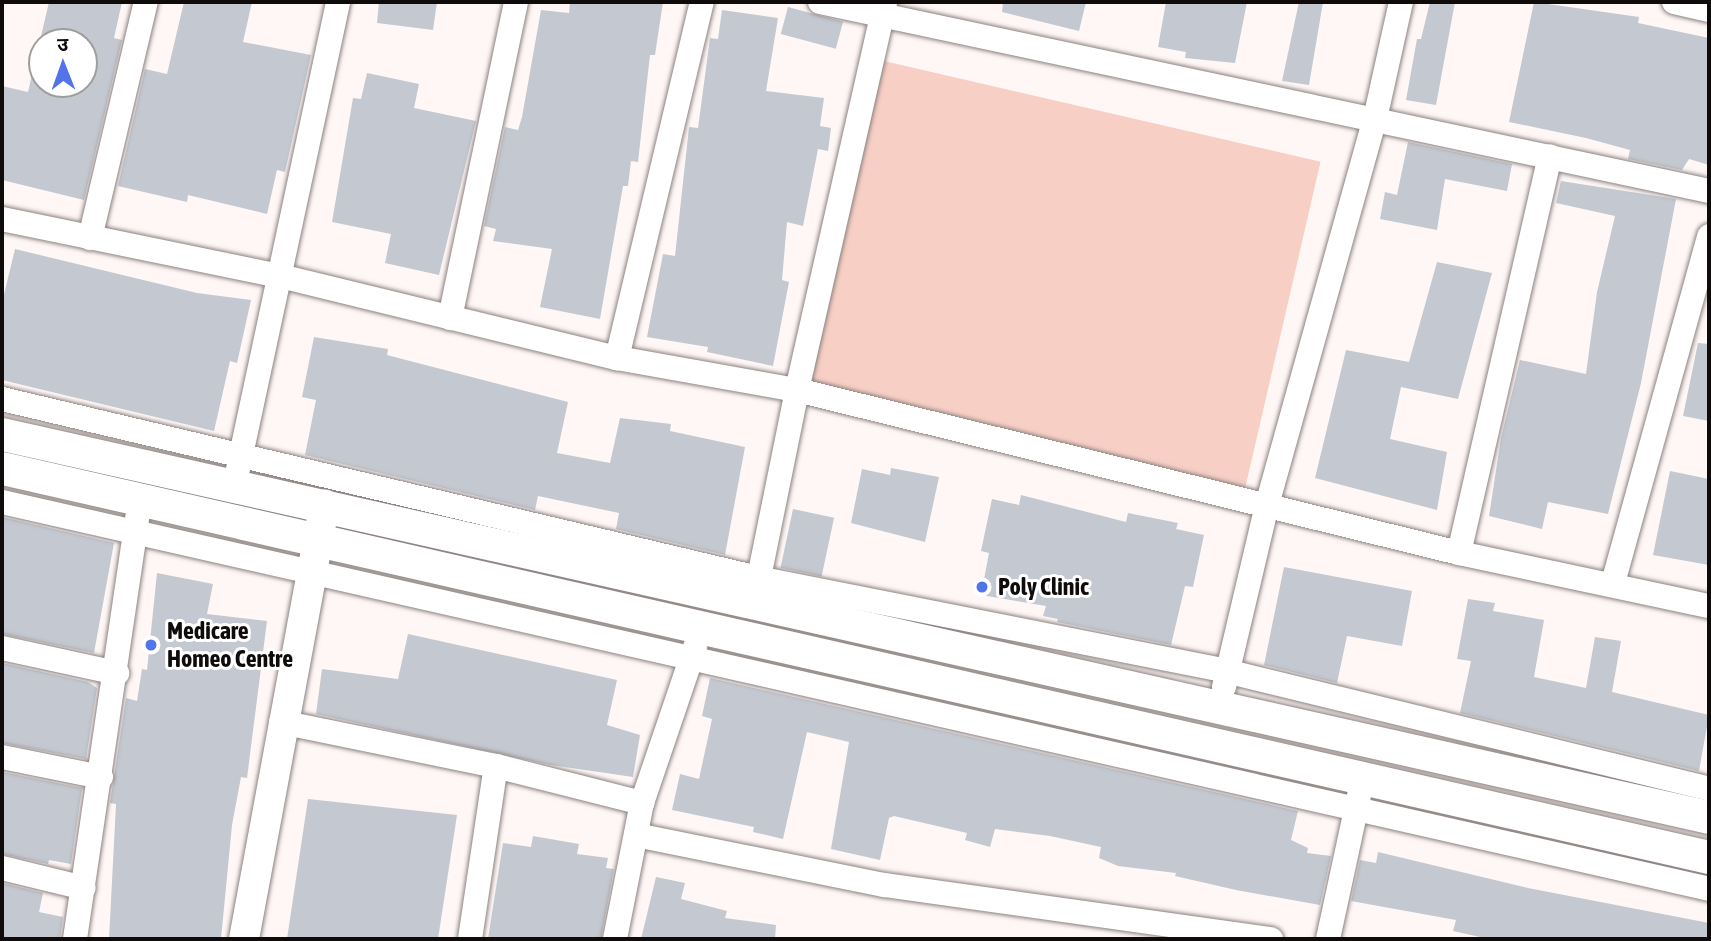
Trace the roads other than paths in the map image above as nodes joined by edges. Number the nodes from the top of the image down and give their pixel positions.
1 (146, 2) edge
2 (338, 2) edge
3 (516, 2) edge
4 (702, 2) edge
5 (820, 2) edge
6 (1401, 2) edge
7 (1674, 2) edge
8 (885, 9) edge
9 (1709, 10) edge
10 (1375, 119) junction
11 (1550, 156) junction
12 (1709, 191) edge
13 (2, 219) edge
14 (1709, 236) edge
15 (90, 238) junction
16 (276, 275) junction
17 (450, 318) junction
18 (617, 358) junction
19 (797, 390) junction
20 (2, 400) edge
21 (2, 434) edge
22 (2, 468) edge
23 (235, 486) junction
24 (140, 498) junction
25 (2, 502) edge
26 (325, 504) junction
27 (1267, 505) junction
28 (134, 532) junction
29 (318, 538) junction
30 (1459, 553) junction
31 (314, 573) junction
32 (1613, 583) junction
33 (756, 591) junction
34 (1709, 606) edge
35 (695, 645) junction
36 (2, 648) edge
37 (1226, 671) junction
38 (117, 673) junction
39 (1222, 705) junction
40 (281, 722) junction
41 (2, 757) edge
42 (496, 766) junction
43 (101, 776) junction
44 (1362, 778) junction
45 (1709, 789) edge
46 (642, 803) junction
47 (1356, 810) junction
48 (1709, 817) edge
49 (636, 835) junction
50 (1709, 857) edge
51 (2, 868) edge
52 (84, 888) junction
53 (1709, 889) edge
54 (75, 939) edge
55 (244, 939) edge
56 (470, 939) edge
57 (615, 939) edge
58 (1271, 939) edge
59 (1328, 939) edge

1 - 15 street
2 - 16 street
3 - 17 street
4 - 18 street
5 - 8 street
6 - 10 street
7 - 9 street
8 - 10 street
8 - 19 street
10 - 11 street
10 - 27 street
11 - 12 street
11 - 30 street
13 - 15 street
14 - 32 street
15 - 16 street
16 - 17 street
16 - 23 street
17 - 18 street
18 - 19 street
19 - 27 street
19 - 33 street
20 - 23 street
21 - 23 main road
22 - 24 main road
23 - 24 main road
23 - 26 main road
23 - 29 main road
23 - 33 street
24 - 28 street
25 - 28 street
26 - 29 street
26 - 33 main road
27 - 30 street
27 - 37 street
28 - 31 street
28 - 38 street
29 - 31 street
29 - 35 main road
30 - 32 street
31 - 35 street
31 - 40 street
32 - 34 street
33 - 37 street
33 - 39 main road
35 - 44 main road
35 - 46 street
35 - 47 street
36 - 38 street
37 - 39 street
37 - 45 street
38 - 43 street
39 - 48 main road
40 - 42 street
40 - 55 street
41 - 43 street
42 - 46 street
42 - 56 street
43 - 52 street
44 - 47 street
44 - 50 main road
46 - 49 street
47 - 53 street
47 - 59 street
49 - 57 street
49 - 58 street
51 - 52 street
52 - 54 street

